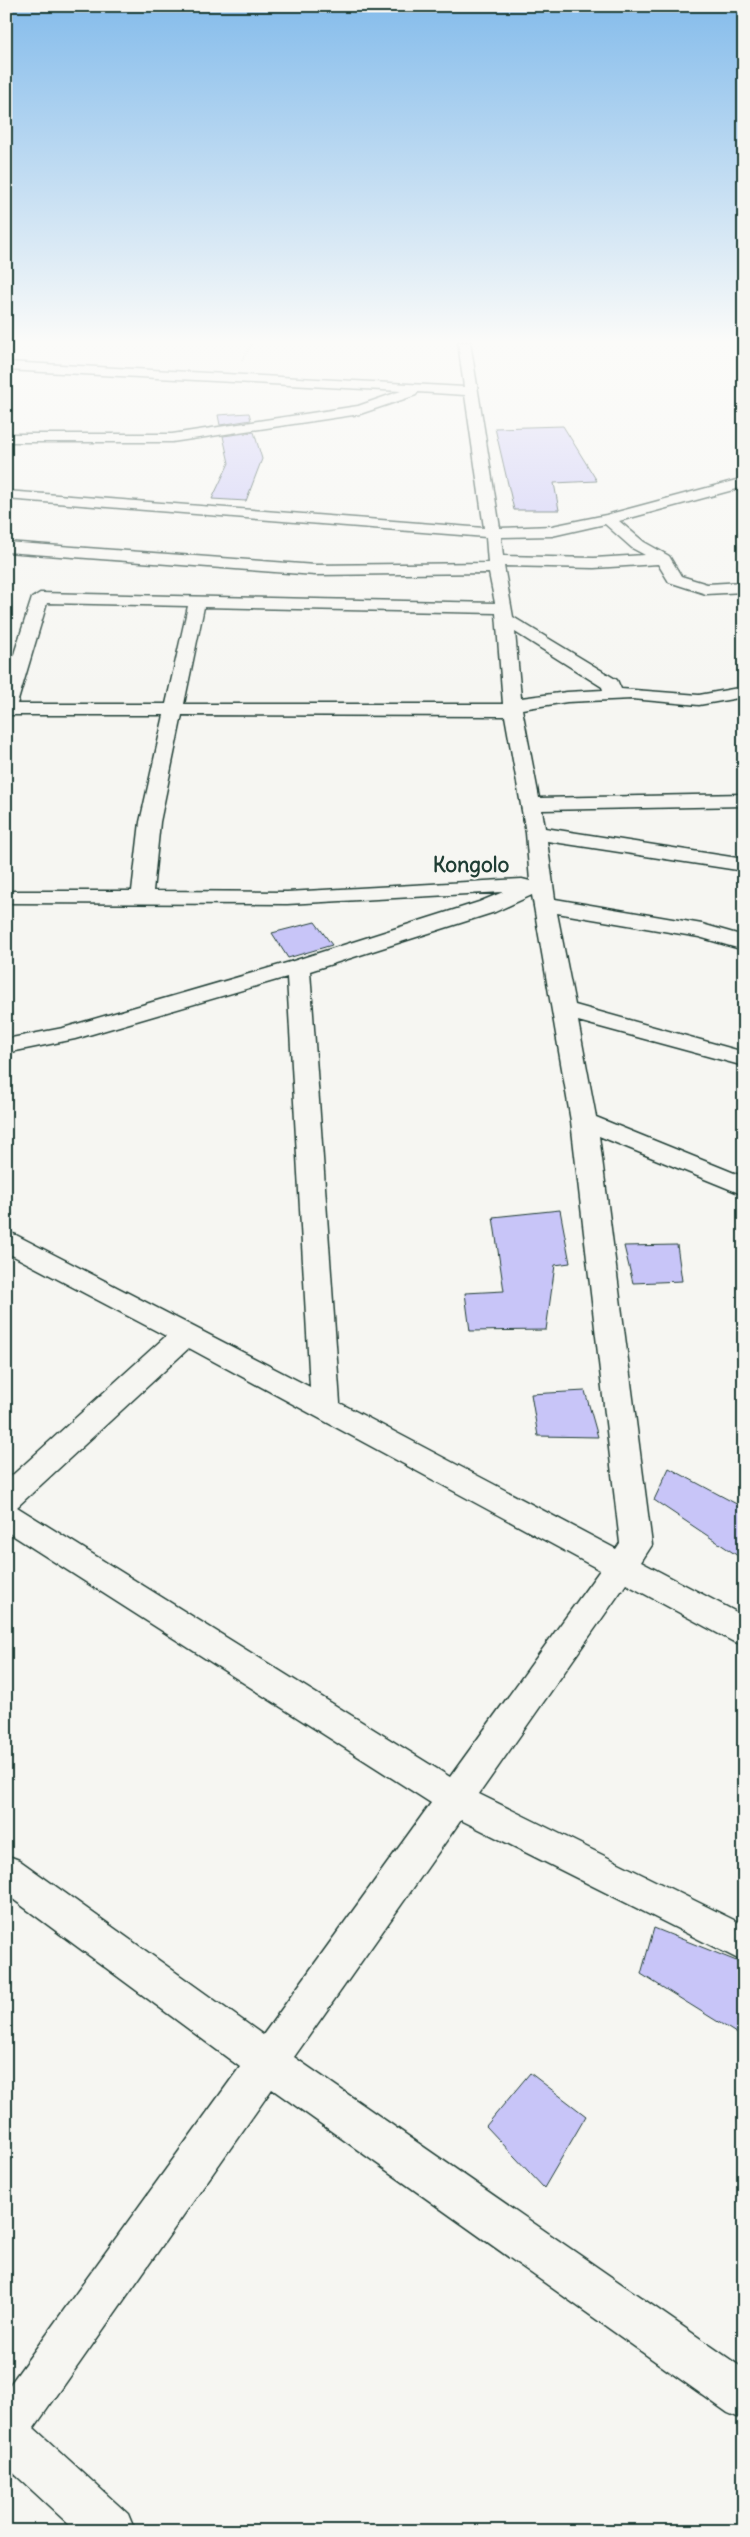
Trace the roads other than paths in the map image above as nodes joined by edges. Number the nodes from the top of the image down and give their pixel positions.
1 (481, 460) edge
2 (744, 482) edge
3 (6, 495) edge
4 (608, 519) junction
5 (6, 547) edge
6 (495, 554) junction
7 (663, 560) junction
8 (744, 587) edge
9 (198, 602) junction
10 (505, 614) junction
11 (744, 692) edge
12 (613, 694) junction
13 (513, 707) junction
14 (6, 709) edge
15 (174, 710) junction
16 (744, 800) edge
17 (531, 804) junction
18 (536, 833) junction
19 (744, 865) edge
20 (543, 894) junction
21 (6, 898) edge
22 (142, 898) junction
23 (744, 943) edge
24 (298, 967) junction
25 (565, 1010) junction
26 (6, 1046) edge
27 (744, 1058) edge
28 (584, 1121) junction
29 (744, 1187) edge
30 (6, 1241) edge
31 (186, 1334) junction
32 (326, 1409) junction
33 (6, 1498) edge
34 (6, 1515) edge
35 (621, 1566) junction
36 (744, 1632) edge
37 (454, 1799) junction
38 (6, 1872) edge
39 (744, 1944) edge
40 (268, 2062) junction
41 (744, 2397) edge
42 (6, 2429) edge
43 (6, 2434) edge
44 (111, 2531) edge

1 - 6 street
2 - 4 street
3 - 6 street
4 - 6 street
4 - 7 street
5 - 6 street
6 - 7 street
6 - 10 street
7 - 8 street
9 - 10 street
9 - 14 street
9 - 15 street
10 - 12 street
10 - 13 street
11 - 12 street
12 - 13 street
13 - 15 street
13 - 17 street
14 - 15 street
15 - 22 street
16 - 17 street
17 - 18 street
18 - 19 street
18 - 20 street
20 - 22 street
20 - 23 street
20 - 24 street
20 - 25 street
21 - 22 street
24 - 26 street
24 - 32 street
25 - 27 street
25 - 28 street
28 - 29 street
28 - 35 street
30 - 31 street
31 - 32 street
31 - 33 street
32 - 35 street
34 - 37 street
35 - 36 street
35 - 37 street
37 - 39 street
37 - 40 street
38 - 40 street
40 - 41 street
40 - 42 street
43 - 44 street

